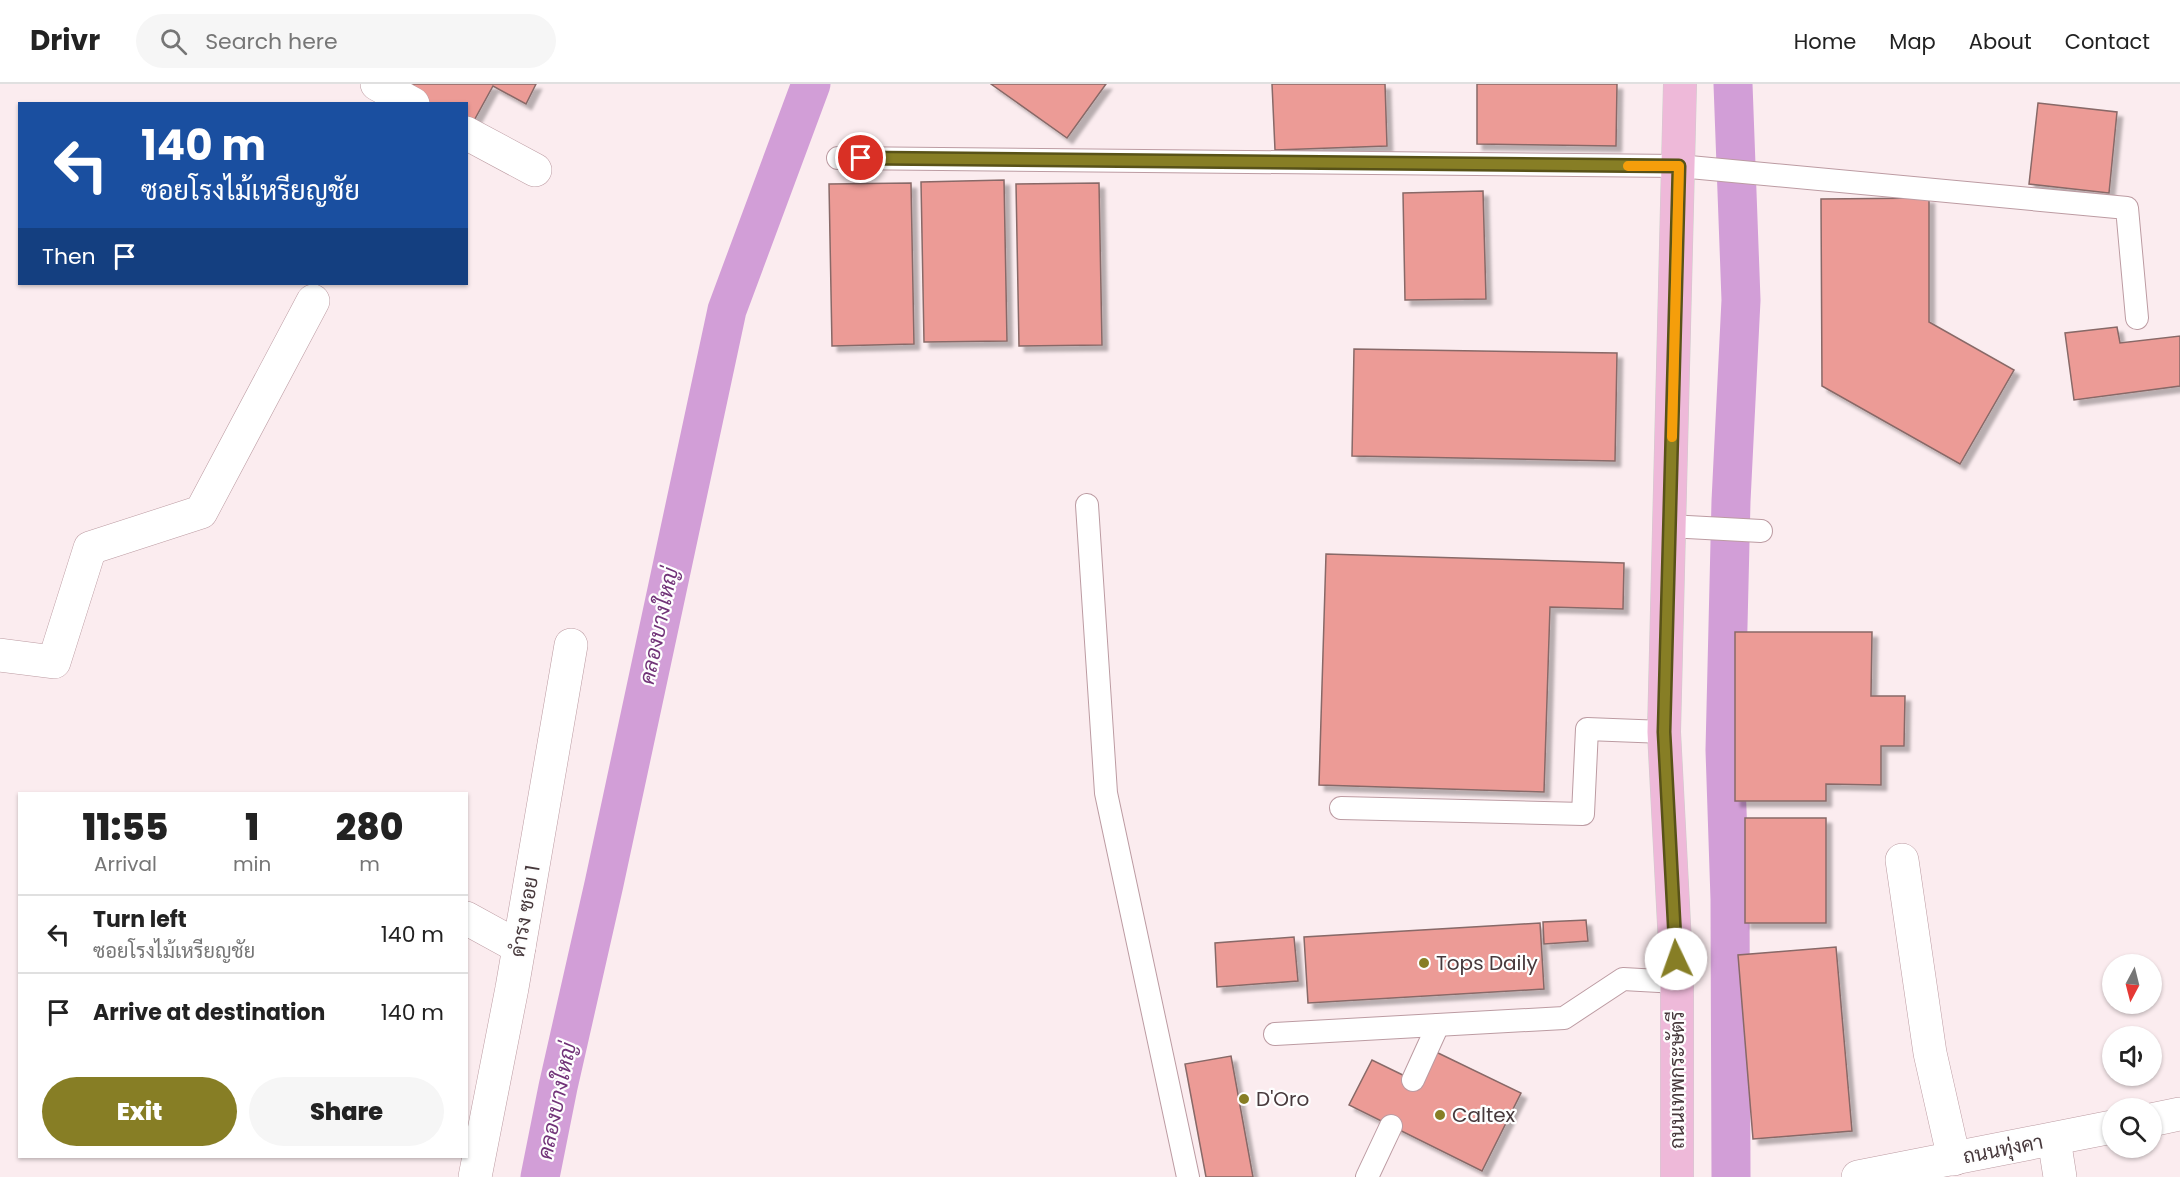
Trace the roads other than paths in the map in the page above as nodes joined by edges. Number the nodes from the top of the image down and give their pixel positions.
1 (1680, 84) edge
2 (468, 134) edge
3 (838, 158) dead end
4 (1679, 166) junction
5 (535, 170) dead end
6 (313, 301) dead end
7 (2137, 318) dead end
8 (1087, 505) dead end
9 (1669, 526) junction
10 (1752, 531) dead end
11 (571, 645) dead end
12 (0, 655) edge
13 (1664, 732) junction
14 (1341, 808) dead end
15 (1902, 860) dead end
16 (468, 919) edge
17 (519, 947) junction
18 (1677, 982) junction
19 (1438, 1025) junction
20 (1275, 1035) dead end
21 (1413, 1080) dead end
22 (2180, 1114) edge
23 (2162, 1118) edge
24 (1391, 1126) dead end
25 (2102, 1129) edge
26 (2054, 1139) junction
27 (1954, 1159) junction
28 (1890, 1174) edge
29 (475, 1177) edge
30 (1188, 1177) edge
31 (1367, 1177) edge
32 (1677, 1177) edge
33 (1858, 1177) edge
34 (2060, 1177) edge

1 - 4 main road, ถนนเทพกระษัตรี
2 - 5 street
3 - 4 lane
4 - 7 lane
4 - 9 main road, ถนนเทพกระษัตรี
6 - 12 street
8 - 30 lane
9 - 10 lane
9 - 13 main road, ถนนเทพกระษัตรี
11 - 17 street, ดำรง ซอย 1
13 - 14 lane
13 - 18 main road, ถนนเทพกระษัตรี
15 - 27 street
16 - 17 street
17 - 29 street, ดำรง ซอย 1
18 - 19 lane
18 - 32 main road, ถนนเทพกระษัตรี
19 - 20 lane
19 - 21 lane
22 - 23 street
24 - 31 lane
25 - 26 street, ถนนทุ่งคา
26 - 27 street, ถนนทุ่งคา
26 - 34 street
27 - 28 street, ถนนทุ่งคา
28 - 33 street, ถนนทุ่งคา

